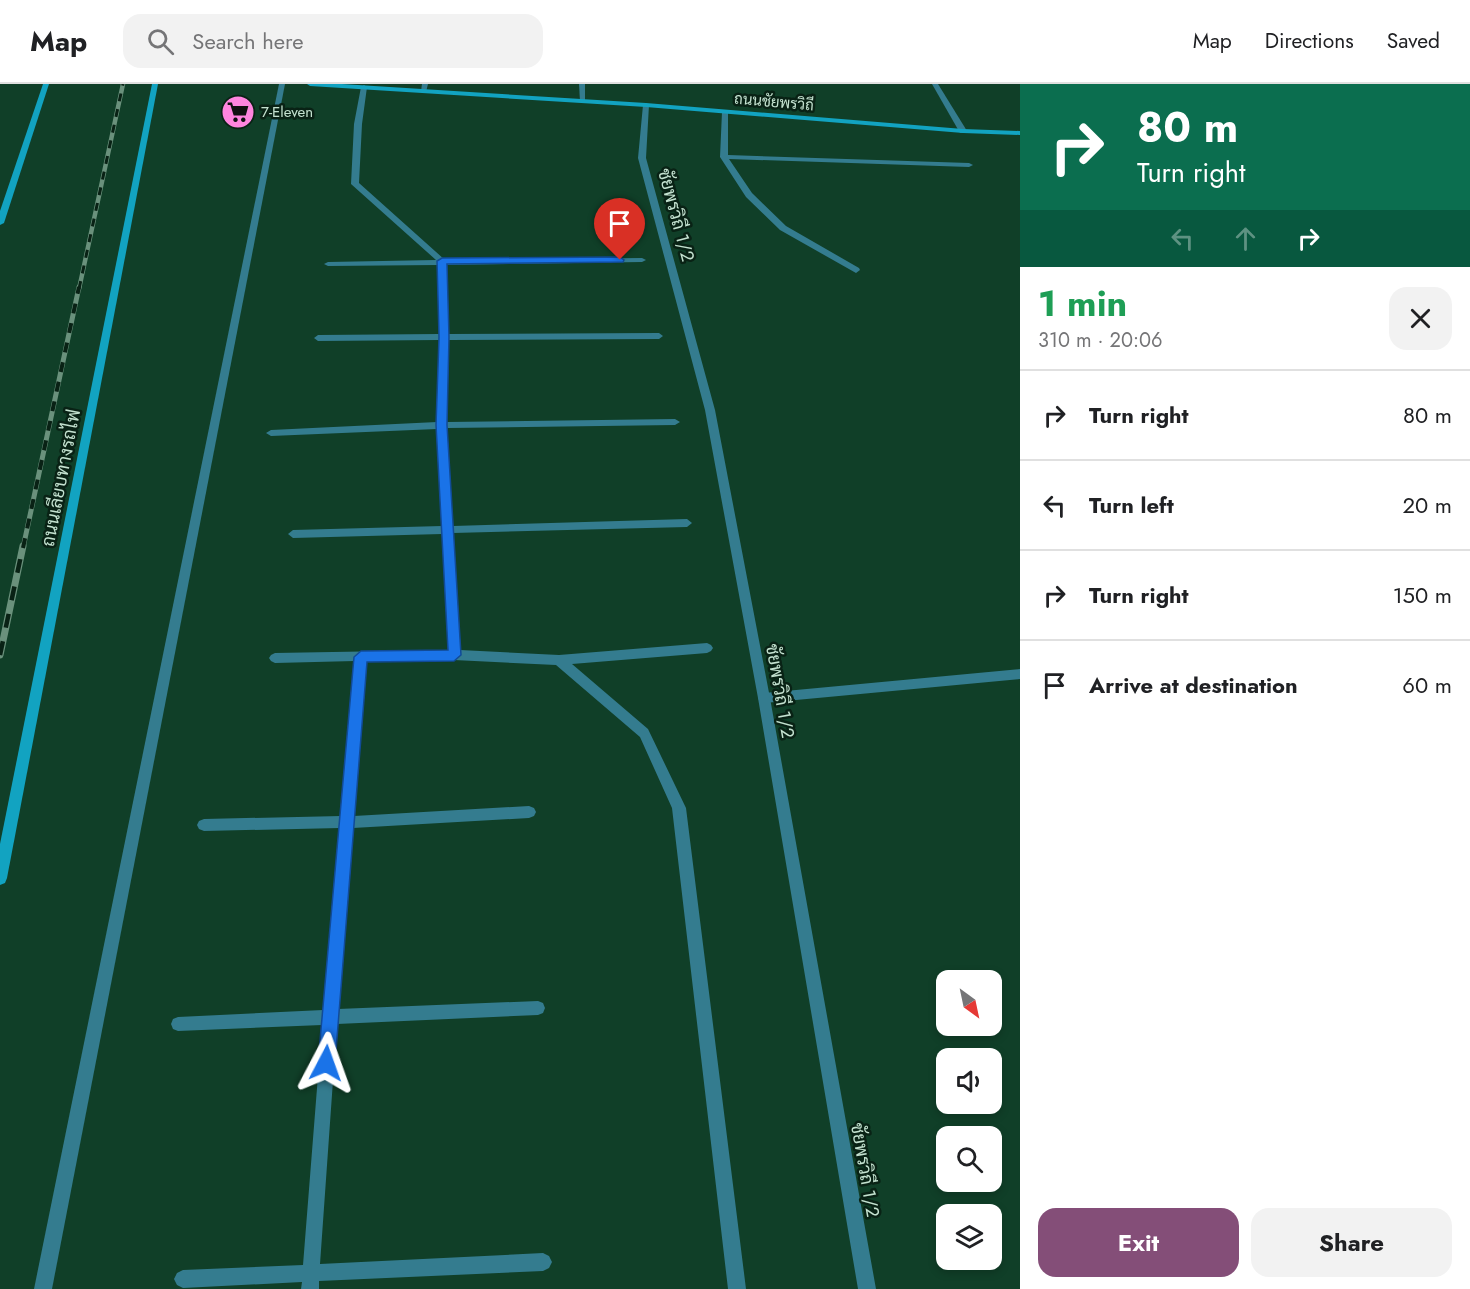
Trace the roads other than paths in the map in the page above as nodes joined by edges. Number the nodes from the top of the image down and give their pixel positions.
1 (46, 84) edge
2 (155, 84) edge
3 (282, 84) edge
4 (310, 84) edge
5 (582, 84) edge
6 (935, 84) edge
7 (334, 85) edge
8 (364, 87) junction
9 (425, 88) edge
10 (583, 101) junction
11 (646, 105) junction
12 (725, 112) junction
13 (963, 131) junction
14 (1020, 133) edge
15 (724, 157) junction
16 (969, 165) dead end
17 (0, 223) edge
18 (642, 260) dead end
19 (442, 261) junction
20 (328, 264) dead end
21 (856, 270) dead end
22 (659, 336) dead end
23 (444, 337) junction
24 (318, 338) dead end
25 (675, 422) dead end
26 (442, 425) junction
27 (271, 433) dead end
28 (687, 523) dead end
29 (448, 529) junction
30 (293, 534) dead end
31 (707, 648) dead end
32 (454, 655) junction
33 (361, 657) junction
34 (275, 658) dead end
35 (559, 660) junction
36 (1020, 674) edge
37 (764, 698) junction
38 (529, 812) dead end
39 (348, 822) junction
40 (204, 825) dead end
41 (0, 878) edge
42 (538, 1008) dead end
43 (330, 1016) junction
44 (178, 1024) dead end
45 (543, 1262) dead end
46 (183, 1279) dead end
47 (311, 1281) edge
48 (43, 1289) edge
49 (737, 1289) edge
50 (867, 1289) edge

1 - 17 street
2 - 41 street, ถนนเลียบทางรถไฟ
3 - 48 street
4 - 7 street, ถนนชัยพรวิถี
5 - 10 street
6 - 13 street
7 - 8 street, ถนนชัยพรวิถี
8 - 9 street, ถนนชัยพรวิถี
8 - 19 street
9 - 10 street, ถนนชัยพรวิถี
10 - 11 street, ถนนชัยพรวิถี
11 - 12 street, ถนนชัยพรวิถี
11 - 37 street, ชัยพรวิถี 1/2
12 - 13 street, ถนนชัยพรวิถี
12 - 15 street
13 - 14 street, ถนนชัยพรวิถี
15 - 16 street
15 - 21 street
18 - 19 street
19 - 20 street
19 - 23 street
22 - 23 street
23 - 24 street
23 - 26 street
25 - 26 street
26 - 27 street
26 - 29 street
28 - 29 street
29 - 30 street
29 - 32 street
31 - 35 street
32 - 33 street
32 - 35 street
33 - 34 street
33 - 39 street
35 - 49 street
36 - 37 street
37 - 50 street, ชัยพรวิถี 1/2
38 - 39 street
39 - 40 street
39 - 43 street
42 - 43 street
43 - 44 street
43 - 47 street
45 - 47 street
46 - 47 street

